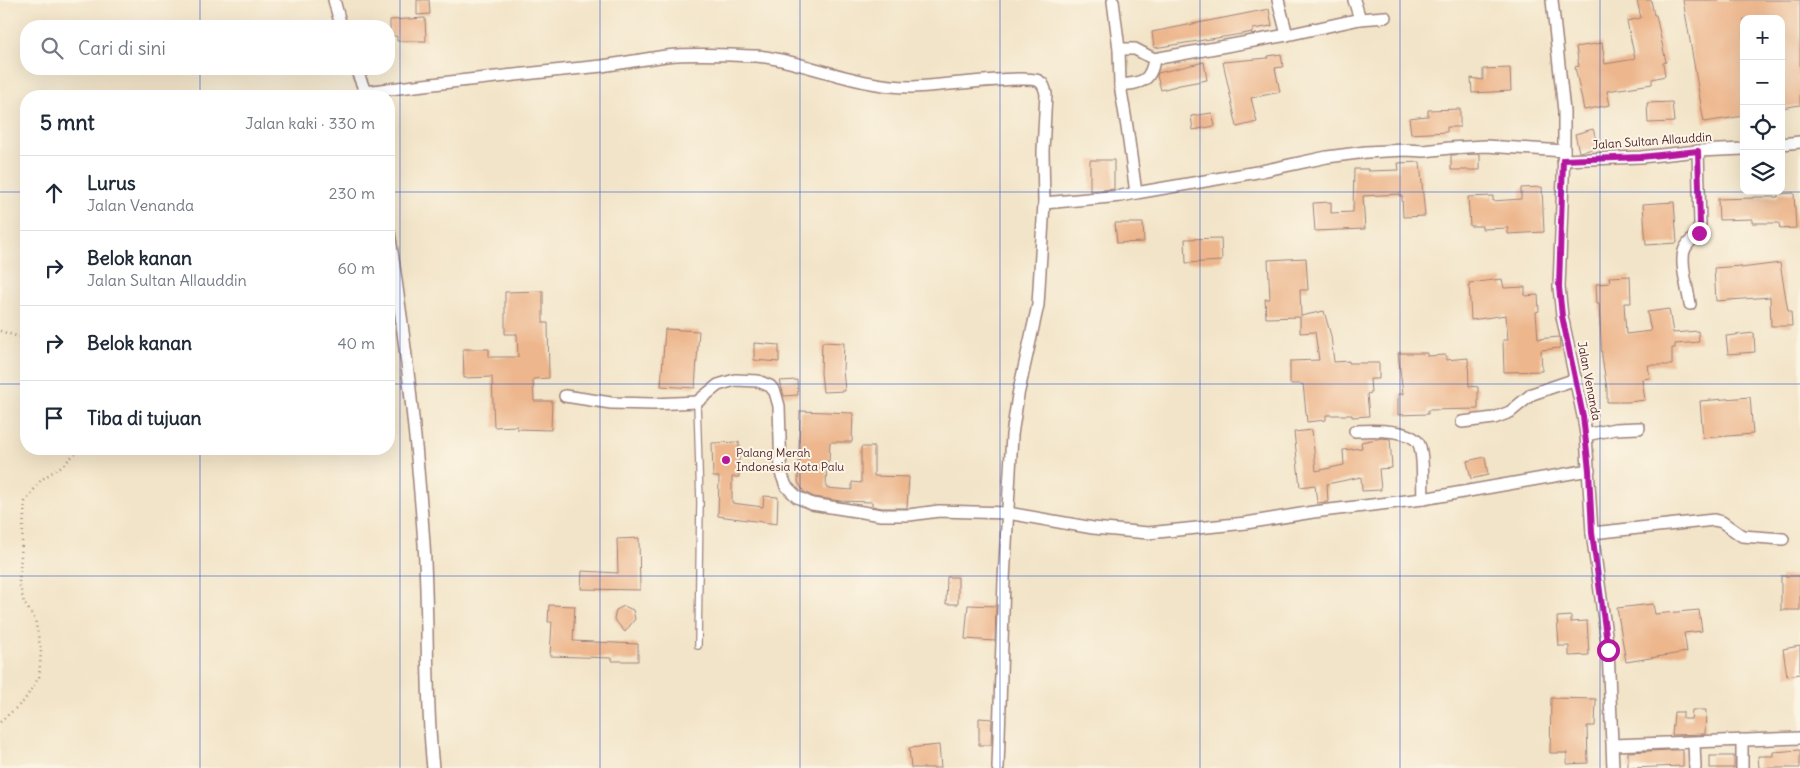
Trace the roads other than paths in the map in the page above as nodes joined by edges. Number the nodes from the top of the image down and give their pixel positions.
1 (334, 0) edge
2 (1278, 0) edge
3 (1354, 0) edge
4 (1552, 0) edge
5 (1112, 1) edge
6 (1385, 17) dead end
7 (1360, 19) junction
8 (339, 20) edge
9 (1287, 36) junction
10 (1119, 50) junction
11 (1154, 59) junction
12 (358, 75) edge
13 (1120, 85) junction
14 (364, 90) edge
15 (395, 90) edge
16 (1800, 142) edge
17 (1785, 144) edge
18 (1740, 149) edge
19 (1698, 151) junction
20 (1564, 156) junction
21 (1136, 193) junction
22 (1044, 204) junction
23 (395, 272) edge
24 (1690, 304) dead end
25 (1576, 379) junction
26 (565, 396) dead end
27 (697, 402) junction
28 (1462, 422) dead end
29 (1639, 428) dead end
30 (1355, 431) dead end
31 (1586, 435) junction
32 (1589, 470) junction
33 (1423, 499) junction
34 (1008, 513) junction
35 (1592, 533) junction
36 (1783, 539) dead end
37 (698, 646) dead end
38 (1800, 738) edge
39 (1742, 740) junction
40 (1694, 743) junction
41 (1613, 745) junction
42 (433, 768) edge
43 (998, 768) edge
44 (1614, 768) edge
45 (1695, 768) edge
46 (1742, 768) edge

1 - 8 street
2 - 9 street
3 - 7 street
4 - 20 street, Jalan Venanda
5 - 10 street
6 - 7 street
7 - 9 street
9 - 11 street
10 - 11 street
10 - 13 street
11 - 13 street
12 - 14 street
13 - 21 street
15 - 22 street
16 - 17 street
18 - 19 street, Jalan Sultan Allauddin
19 - 20 street, Jalan Sultan Allauddin
19 - 24 street
20 - 21 street, Jalan Sultan Allauddin
20 - 25 street, Jalan Venanda
21 - 22 street, Jalan Sultan Allauddin
22 - 34 street
23 - 42 street
25 - 28 street
25 - 31 street, Jalan Venanda
26 - 27 street
27 - 34 street
27 - 37 lane
29 - 31 street
30 - 33 street
31 - 32 street, Jalan Venanda
32 - 33 street
32 - 35 street, Jalan Venanda
33 - 34 street
34 - 43 street
35 - 36 street
35 - 41 street, Jalan Venanda
38 - 39 street
39 - 40 street
39 - 46 street
40 - 41 street
40 - 45 street
41 - 44 street, Jalan Venanda

